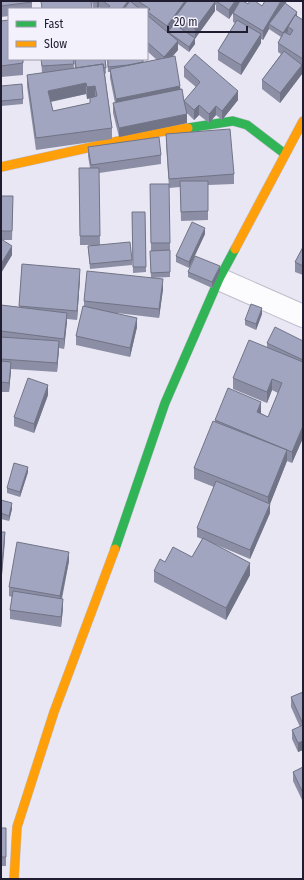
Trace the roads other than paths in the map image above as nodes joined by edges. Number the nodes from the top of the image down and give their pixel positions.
1 (303, 121) edge
2 (285, 154) junction
3 (1, 167) edge
4 (219, 279) junction
5 (303, 316) edge
6 (14, 879) edge

1 - 2 street
2 - 3 street
2 - 4 street
4 - 5 street
4 - 6 street

